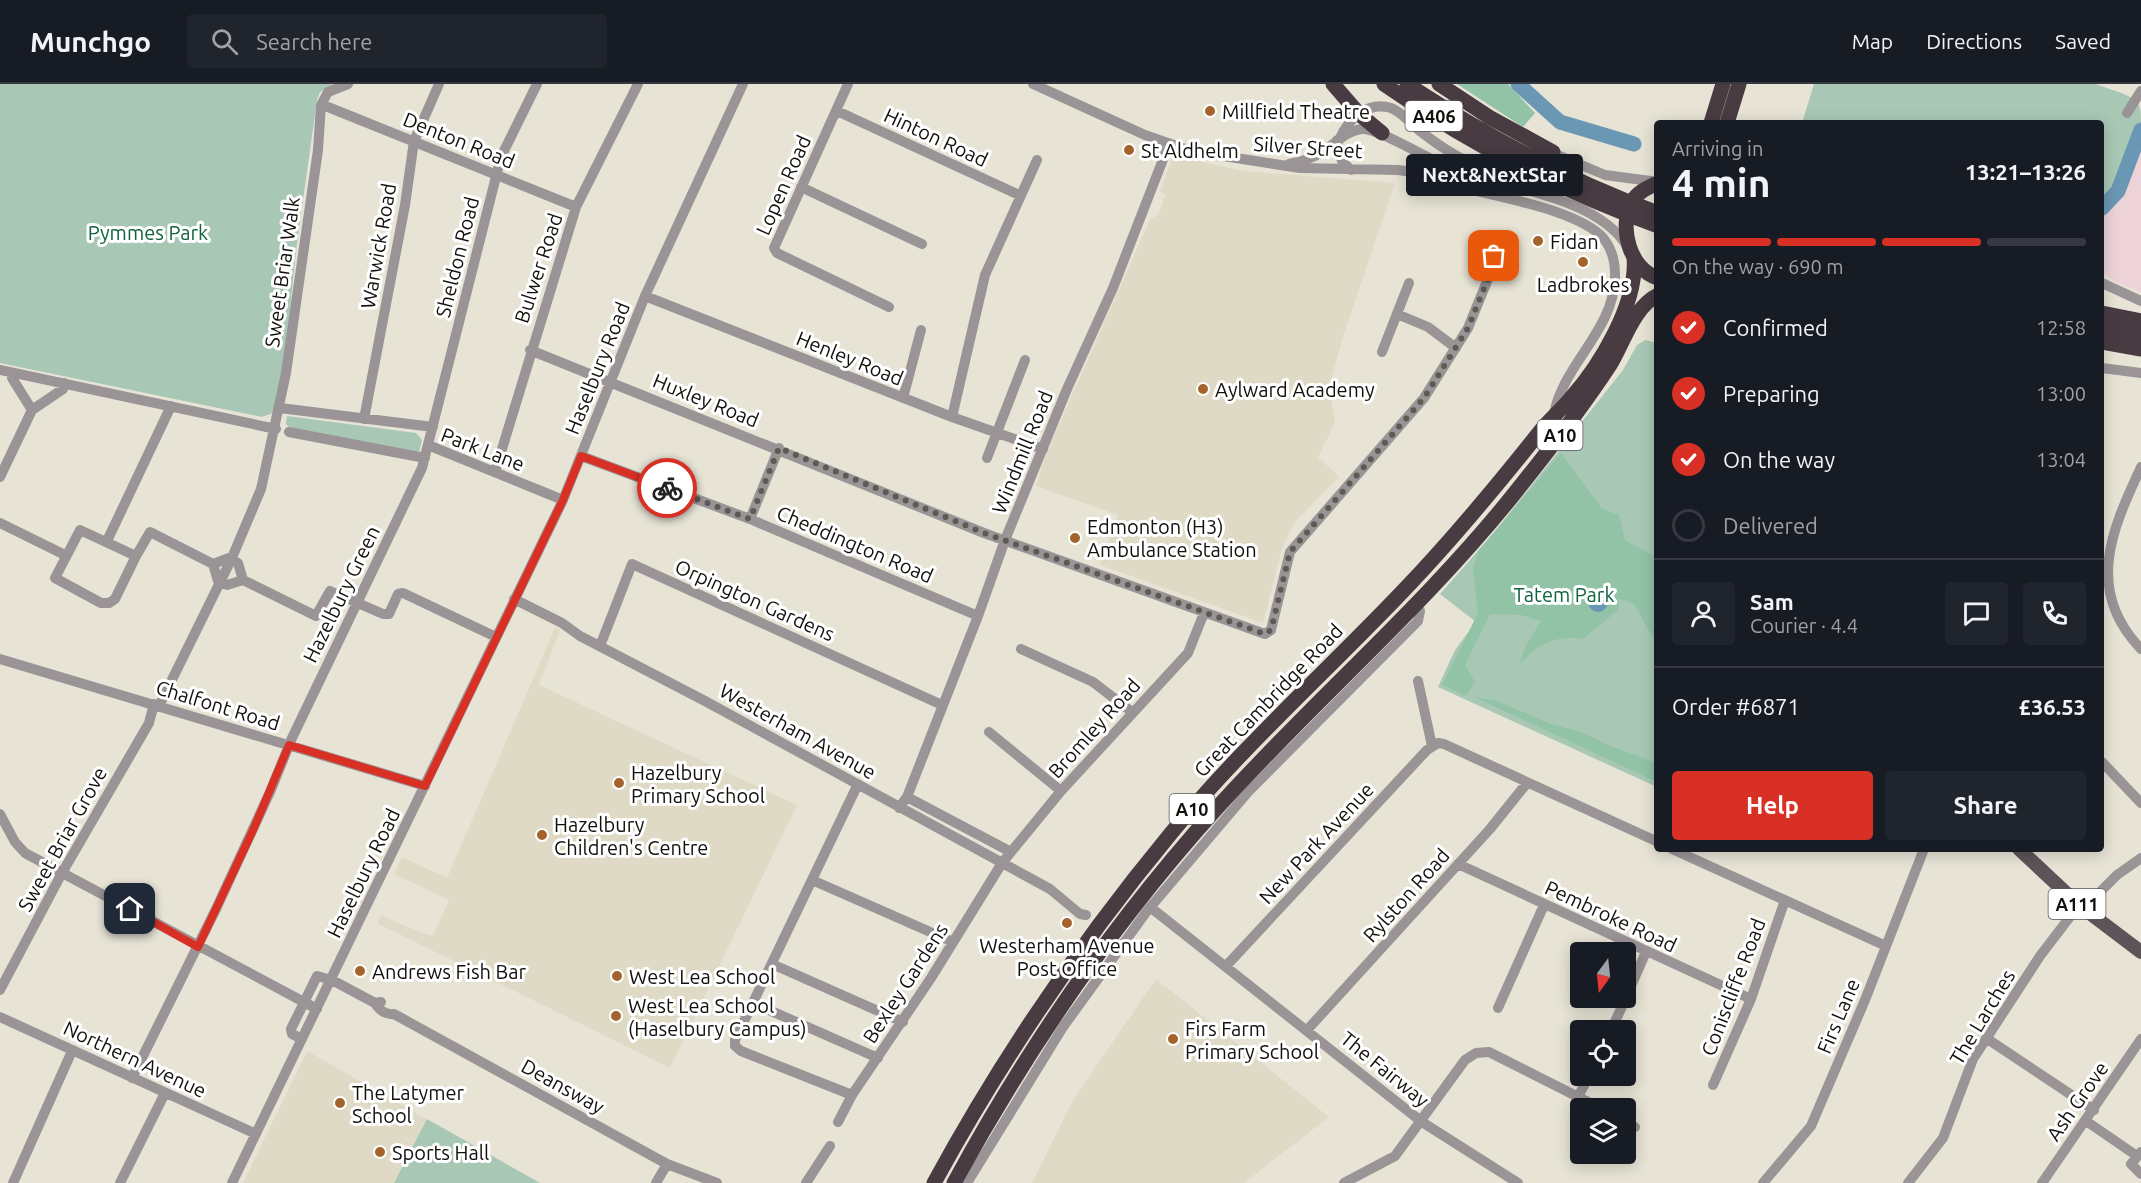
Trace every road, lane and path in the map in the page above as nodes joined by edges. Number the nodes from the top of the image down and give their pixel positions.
1 (348, 84) edge
2 (439, 84) edge
3 (537, 84) edge
4 (638, 84) edge
5 (743, 84) edge
6 (848, 84) edge
7 (1033, 84) edge
8 (1333, 84) edge
9 (1384, 84) edge
10 (1407, 84) edge
11 (1439, 84) edge
12 (1723, 84) edge
13 (1739, 84) edge
14 (1048, 87) edge
15 (337, 91) junction
16 (2141, 91) edge
17 (328, 107) junction
18 (837, 111) junction
19 (2127, 113) dead end
20 (1359, 114) junction
21 (322, 119) junction
22 (1712, 120) edge
23 (1728, 120) edge
24 (1382, 133) junction
25 (1339, 139) junction
26 (414, 141) junction
27 (1490, 141) junction
28 (1169, 144) junction
29 (1542, 148) junction
30 (1037, 160) dead end
31 (1279, 165) junction
32 (1351, 170) junction
33 (495, 175) junction
34 (1654, 183) edge
35 (1654, 185) edge
36 (801, 187) junction
37 (1019, 195) junction
38 (576, 207) junction
39 (1654, 211) edge
40 (1654, 224) edge
41 (922, 244) dead end
42 (1632, 254) junction
43 (1494, 256) dead end
44 (1654, 276) edge
45 (1408, 283) dead end
46 (2104, 284) edge
47 (645, 296) junction
48 (1654, 299) edge
49 (2141, 301) edge
50 (889, 307) dead end
51 (1397, 314) junction
52 (2104, 314) edge
53 (2141, 321) edge
54 (2104, 327) edge
55 (921, 330) dead end
56 (2141, 334) edge
57 (2104, 342) edge
58 (1456, 348) junction
59 (2141, 349) edge
60 (530, 350) junction
61 (1382, 352) dead end
62 (1025, 360) dead end
63 (2104, 368) edge
64 (0, 370) edge
65 (13, 373) junction
66 (2141, 373) edge
67 (610, 381) junction
68 (64, 383) junction
69 (903, 398) junction
70 (171, 406) junction
71 (280, 408) junction
72 (32, 410) junction
73 (1554, 414) junction
74 (952, 417) junction
75 (364, 419) junction
76 (433, 427) junction
77 (276, 429) junction
78 (289, 432) dead end
79 (996, 432) junction
80 (428, 445) junction
81 (779, 448) junction
82 (1043, 449) junction
83 (581, 456) junction
84 (425, 458) junction
85 (987, 458) dead end
86 (2141, 467) edge
87 (495, 472) junction
88 (0, 477) edge
89 (2136, 488) edge
90 (563, 500) junction
91 (750, 519) junction
92 (0, 523) edge
93 (1005, 540) junction
94 (107, 541) junction
95 (65, 555) junction
96 (136, 556) junction
97 (231, 560) junction
98 (213, 564) junction
99 (243, 580) junction
100 (220, 582) junction
101 (514, 599) junction
102 (357, 602) junction
103 (1415, 603) junction
104 (1204, 613) junction
105 (978, 616) junction
106 (495, 637) junction
107 (600, 646) junction
108 (1021, 649) dead end
109 (2141, 649) edge
110 (0, 659) edge
111 (1418, 681) dead end
112 (157, 705) junction
113 (942, 705) junction
114 (1132, 712) junction
115 (989, 732) dead end
116 (289, 745) junction
117 (1432, 746) junction
118 (2104, 764) edge
119 (1527, 783) junction
120 (858, 784) junction
121 (425, 786) junction
122 (1061, 791) junction
123 (906, 797) junction
124 (2141, 803) edge
125 (899, 808) junction
126 (0, 814) edge
127 (957, 824) junction
128 (950, 836) junction
129 (1654, 840) edge
130 (1011, 852) junction
131 (1679, 852) edge
132 (1923, 852) edge
133 (2022, 852) edge
134 (2141, 858) edge
135 (1002, 863) junction
136 (1458, 864) junction
137 (62, 873) junction
138 (812, 880) junction
139 (1785, 900) junction
140 (1544, 905) junction
141 (1150, 907) junction
142 (2081, 907) junction
143 (1092, 920) junction
144 (953, 942) junction
145 (1886, 946) junction
146 (198, 947) junction
147 (1646, 952) junction
148 (2141, 952) edge
149 (772, 964) junction
150 (1227, 965) junction
151 (1636, 974) edge
152 (332, 980) junction
153 (0, 990) edge
154 (1750, 999) junction
155 (303, 1003) junction
156 (753, 1003) junction
157 (1498, 1008) dead end
158 (317, 1009) junction
159 (0, 1017) edge
160 (903, 1022) junction
161 (1308, 1029) junction
162 (1986, 1038) junction
163 (302, 1039) junction
164 (2141, 1039) edge
165 (72, 1051) junction
166 (878, 1058) junction
167 (132, 1078) junction
168 (1713, 1085) dead end
169 (1584, 1086) edge
170 (165, 1093) junction
171 (852, 1095) junction
172 (1578, 1097) joint
173 (2094, 1110) junction
174 (2086, 1121) junction
175 (838, 1122) dead end
176 (1422, 1122) junction
177 (256, 1134) junction
178 (830, 1146) dead end
179 (2139, 1154) edge
180 (667, 1164) junction
181 (2141, 1174) edge
182 (961, 1182) edge
183 (14, 1183) edge
184 (120, 1183) edge
185 (232, 1183) edge
186 (656, 1183) edge
187 (717, 1183) edge
188 (806, 1183) edge
189 (934, 1183) edge
190 (1344, 1183) edge
191 (1518, 1183) edge
192 (1763, 1183) edge
193 (1908, 1183) edge
194 (2042, 1183) edge

1 - 15 street, Sweet Briar Walk
2 - 26 street, Warwick Road
3 - 33 street, Sheldon Road
4 - 38 street, Bulwer Road
5 - 47 street, Haselbury Road
6 - 18 street, Lopen Road
7 - 14 street, Silver Street
8 - 20 highway, A406
9 - 27 highway, A406
10 - 27 highway, A406
11 - 29 highway
12 - 22 highway
13 - 23 highway
14 - 28 street, Silver Street
15 - 17 street, Sweet Briar Walk
15 - 21 street, Sweet Briar Walk
16 - 19 street
17 - 21 street, Sweet Briar Walk
17 - 26 street, Denton Road
18 - 36 street, Lopen Road
18 - 37 street, Hinton Road
20 - 24 highway, A406
20 - 25 street
20 - 29 street
21 - 71 street, Sweet Briar Walk
24 - 25 street
24 - 42 street
25 - 31 street
25 - 32 street
26 - 33 street, Denton Road
26 - 75 street, Warwick Road
27 - 39 highway, A406
27 - 40 highway, A406
28 - 31 street, Silver Street
28 - 82 street, Windmill Road
29 - 34 street
30 - 37 street
31 - 32 street, Silver Street
32 - 73 street, Silver Street
33 - 38 street, Denton Road
33 - 76 street, Sheldon Road
35 - 42 highway, Great Cambridge Road
36 - 41 street
36 - 50 street, Lopen Road
37 - 74 street
38 - 60 street, Bulwer Road
42 - 44 highway
42 - 73 highway, Great Cambridge Road / A10
43 - 58 street
45 - 51 street
46 - 49 street
47 - 67 street, Haselbury Road
47 - 69 street, Henley Road
48 - 103 highway, Great Cambridge Road / A10
51 - 58 street
51 - 61 street
52 - 53 highway
54 - 56 highway
55 - 69 street
57 - 59 highway
58 - 104 street, Huxley Road
60 - 67 street, Huxley Road
60 - 87 street, Bulwer Road
62 - 79 street
63 - 66 street
64 - 65 street
65 - 68 street
65 - 72 street
67 - 81 street, Huxley Road
67 - 83 street, Haselbury Road
68 - 70 street
68 - 72 street
69 - 74 street, Henley Road
70 - 77 street
70 - 94 street
71 - 75 street, Park Lane
71 - 77 street, Sweet Briar Walk
72 - 88 street
73 - 143 highway, Great Cambridge Road / A10
74 - 79 street, Henley Road
75 - 76 street, Park Lane
76 - 80 street, Sheldon Road
77 - 97 street, Sweet Briar Grove
78 - 84 street, Park Lane
79 - 82 street, Henley Road
79 - 85 street
80 - 84 street, Park Lane
80 - 87 street, Park Lane
81 - 91 street
81 - 93 street, Huxley Road
82 - 93 street, Windmill Road
83 - 90 street, Haselbury Road
83 - 91 street, Cheddington Road
84 - 102 street, Hazelbury Green
86 - 89 street
87 - 90 street, Park Lane
89 - 109 street
90 - 101 street, Haselbury Road
91 - 105 street, Cheddington Road
92 - 95 street
93 - 104 street, Huxley Road
93 - 105 street, Windmill Road
94 - 95 street
94 - 96 street
95 - 96 street
96 - 98 street
97 - 98 street
97 - 99 street
97 - 100 street, Sweet Briar Grove
98 - 100 street
99 - 100 street
99 - 102 street
100 - 112 street, Sweet Briar Grove
101 - 106 street, Haselbury Road
101 - 107 street, Westerham Avenue
102 - 106 street
102 - 116 street, Hazelbury Green
103 - 141 street
103 - 182 highway, Great Cambridge Road / A10
104 - 114 street, Bromley Road
105 - 113 street, Windmill Road
106 - 121 street, Haselbury Road
107 - 113 street, Orpington Gardens
107 - 120 street, Westerham Avenue
108 - 114 street
110 - 112 street, Chalfont Road
111 - 117 street
112 - 116 street, Chalfont Road
112 - 137 street, Sweet Briar Grove
113 - 123 street, Windmill Road
114 - 122 street, Bromley Road
115 - 122 street
116 - 121 street, Chalfont Road
116 - 146 street, Hazelbury Green
117 - 119 street
117 - 150 street, New Park Avenue
118 - 124 street
119 - 129 street
119 - 136 street, Rylston Road
120 - 125 street, Westerham Avenue
120 - 138 street
121 - 152 street, Haselbury Road
122 - 130 street, Bromley Road
123 - 125 street, Windmill Road
123 - 127 street
125 - 128 street, Westerham Avenue
126 - 137 street
127 - 128 street
127 - 130 street
128 - 135 street, Westerham Avenue
130 - 135 street, Bromley Road
131 - 139 street
132 - 145 street, Firs Lane
133 - 142 main road, A111
134 - 142 street, The Larches
135 - 143 street, Westerham Avenue
135 - 144 street, Bexley Gardens
136 - 140 street, Pembroke Road
136 - 161 street, Rylston Road
137 - 146 street
137 - 153 street, Sweet Briar Grove
138 - 144 street
138 - 149 street
139 - 145 street
139 - 154 street, Coniscliffe Road
140 - 147 street, Pembroke Road
140 - 157 street
141 - 150 street, The Fairway
141 - 182 street
142 - 148 main road, A111
142 - 162 street, The Larches
143 - 189 highway, Great Cambridge Road / A10
144 - 160 street, Bexley Gardens
145 - 192 street, Firs Lane
146 - 155 street
146 - 167 street, Hazelbury Green
147 - 151 street
147 - 154 street, Pembroke Road
149 - 156 street
149 - 160 street
150 - 161 street, The Fairway
152 - 155 street
152 - 158 street, Haselbury Road
152 - 180 street, Deansway
154 - 168 street, Coniscliffe Road
155 - 158 street
155 - 163 street
156 - 166 street
156 - 171 street
158 - 163 street, Haselbury Road
159 - 165 street, Northern Avenue
160 - 166 street, Bexley Gardens
161 - 176 street, The Fairway
162 - 173 street
162 - 193 street, The Larches
163 - 177 street, Haselbury Road
164 - 173 street, Ash Grove
165 - 167 street, Northern Avenue
165 - 183 street
166 - 171 street, Bexley Gardens
167 - 170 street, Northern Avenue
169 - 172 street
170 - 177 street, Northern Avenue
170 - 184 street
171 - 175 street, Bexley Gardens
172 - 176 street
173 - 174 street, Ash Grove
174 - 179 street
174 - 194 street, Ash Grove
176 - 190 street
176 - 191 street, The Fairway
177 - 185 street, Haselbury Road
178 - 188 street
179 - 181 street
180 - 186 street
180 - 187 street, Deansway

